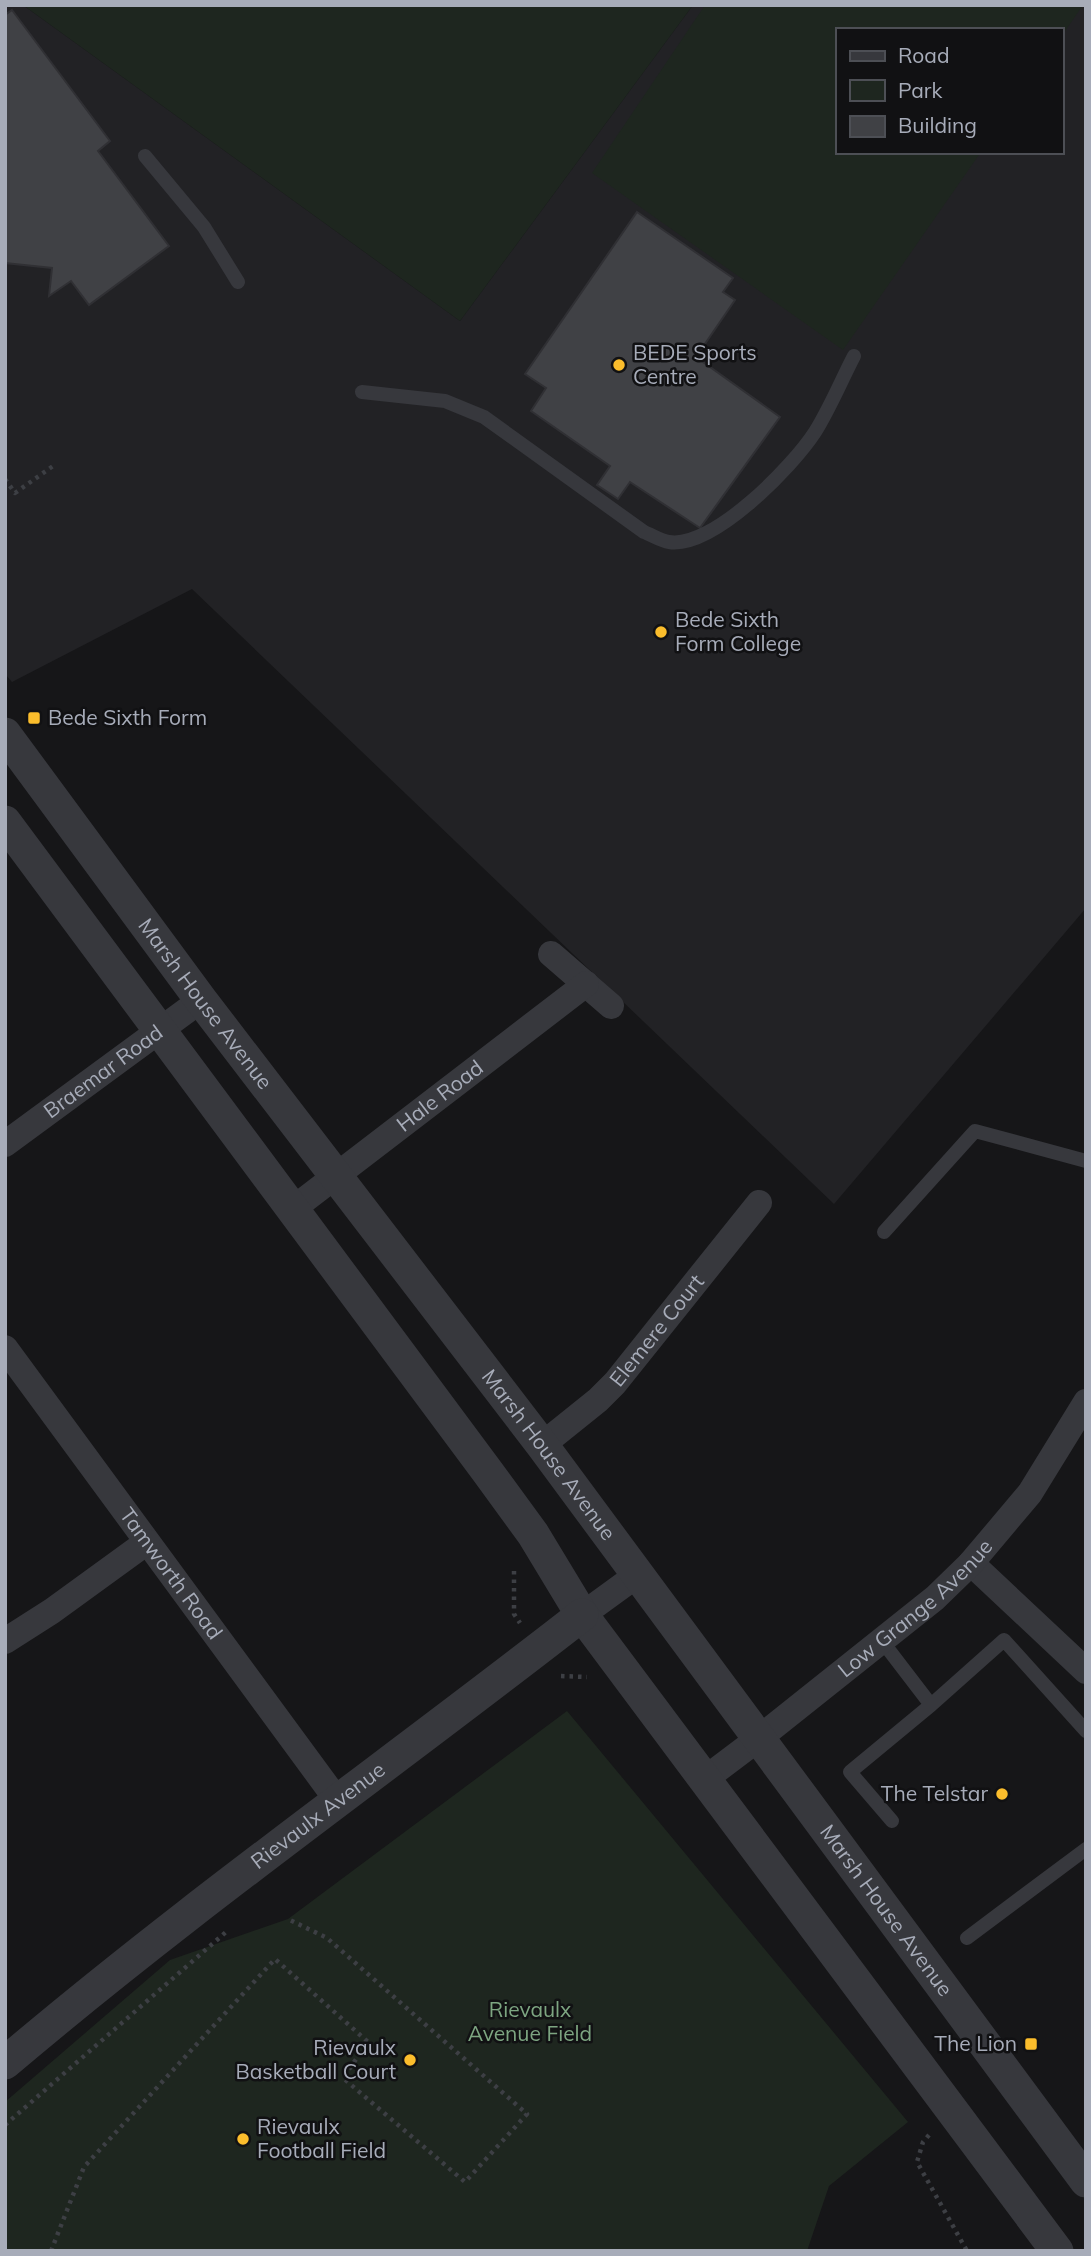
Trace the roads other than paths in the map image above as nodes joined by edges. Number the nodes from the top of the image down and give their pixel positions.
1 (145, 156) dead end
2 (238, 282) dead end
3 (854, 356) dead end
4 (362, 392) dead end
5 (5, 734) edge
6 (5, 822) edge
7 (551, 954) dead end
8 (586, 984) junction
9 (201, 1000) junction
10 (611, 1006) dead end
11 (161, 1031) junction
12 (5, 1144) edge
13 (1086, 1161) edge
14 (336, 1175) junction
15 (759, 1203) dead end
16 (294, 1208) junction
17 (884, 1232) dead end
18 (5, 1348) edge
19 (1086, 1402) edge
20 (542, 1445) junction
21 (146, 1542) junction
22 (971, 1563) junction
23 (637, 1575) junction
24 (582, 1615) junction
25 (5, 1641) edge
26 (882, 1641) junction
27 (1086, 1671) edge
28 (931, 1705) junction
29 (1086, 1731) edge
30 (758, 1740) junction
31 (705, 1779) junction
32 (337, 1800) junction
33 (892, 1821) dead end
34 (1086, 1849) edge
35 (967, 1938) dead end
36 (5, 2063) edge
37 (1086, 2180) edge
38 (1057, 2251) edge

1 - 2 lane
3 - 4 lane
5 - 9 street, Marsh House Avenue
6 - 11 street
7 - 8 street
8 - 10 street
8 - 14 street, Hale Road
9 - 11 street, Braemar Road
9 - 14 street, Marsh House Avenue
11 - 12 street, Braemar Road
11 - 16 street
13 - 17 lane
14 - 16 street, Hale Road
14 - 20 street, Marsh House Avenue
15 - 20 street, Elemere Court
16 - 24 street
18 - 21 street, Tamworth Road
19 - 22 street, Low Grange Avenue
20 - 23 street, Marsh House Avenue
21 - 25 street
21 - 32 street, Tamworth Road
22 - 26 street, Low Grange Avenue
22 - 27 street
23 - 24 street, Rievaulx Avenue
23 - 30 street, Marsh House Avenue
24 - 31 street
24 - 32 street, Rievaulx Avenue
26 - 28 lane
26 - 30 street, Low Grange Avenue
28 - 29 lane
28 - 33 lane
30 - 31 street, Low Grange Avenue
30 - 37 street, Marsh House Avenue
31 - 38 street
32 - 36 street, Rievaulx Avenue
34 - 35 lane

